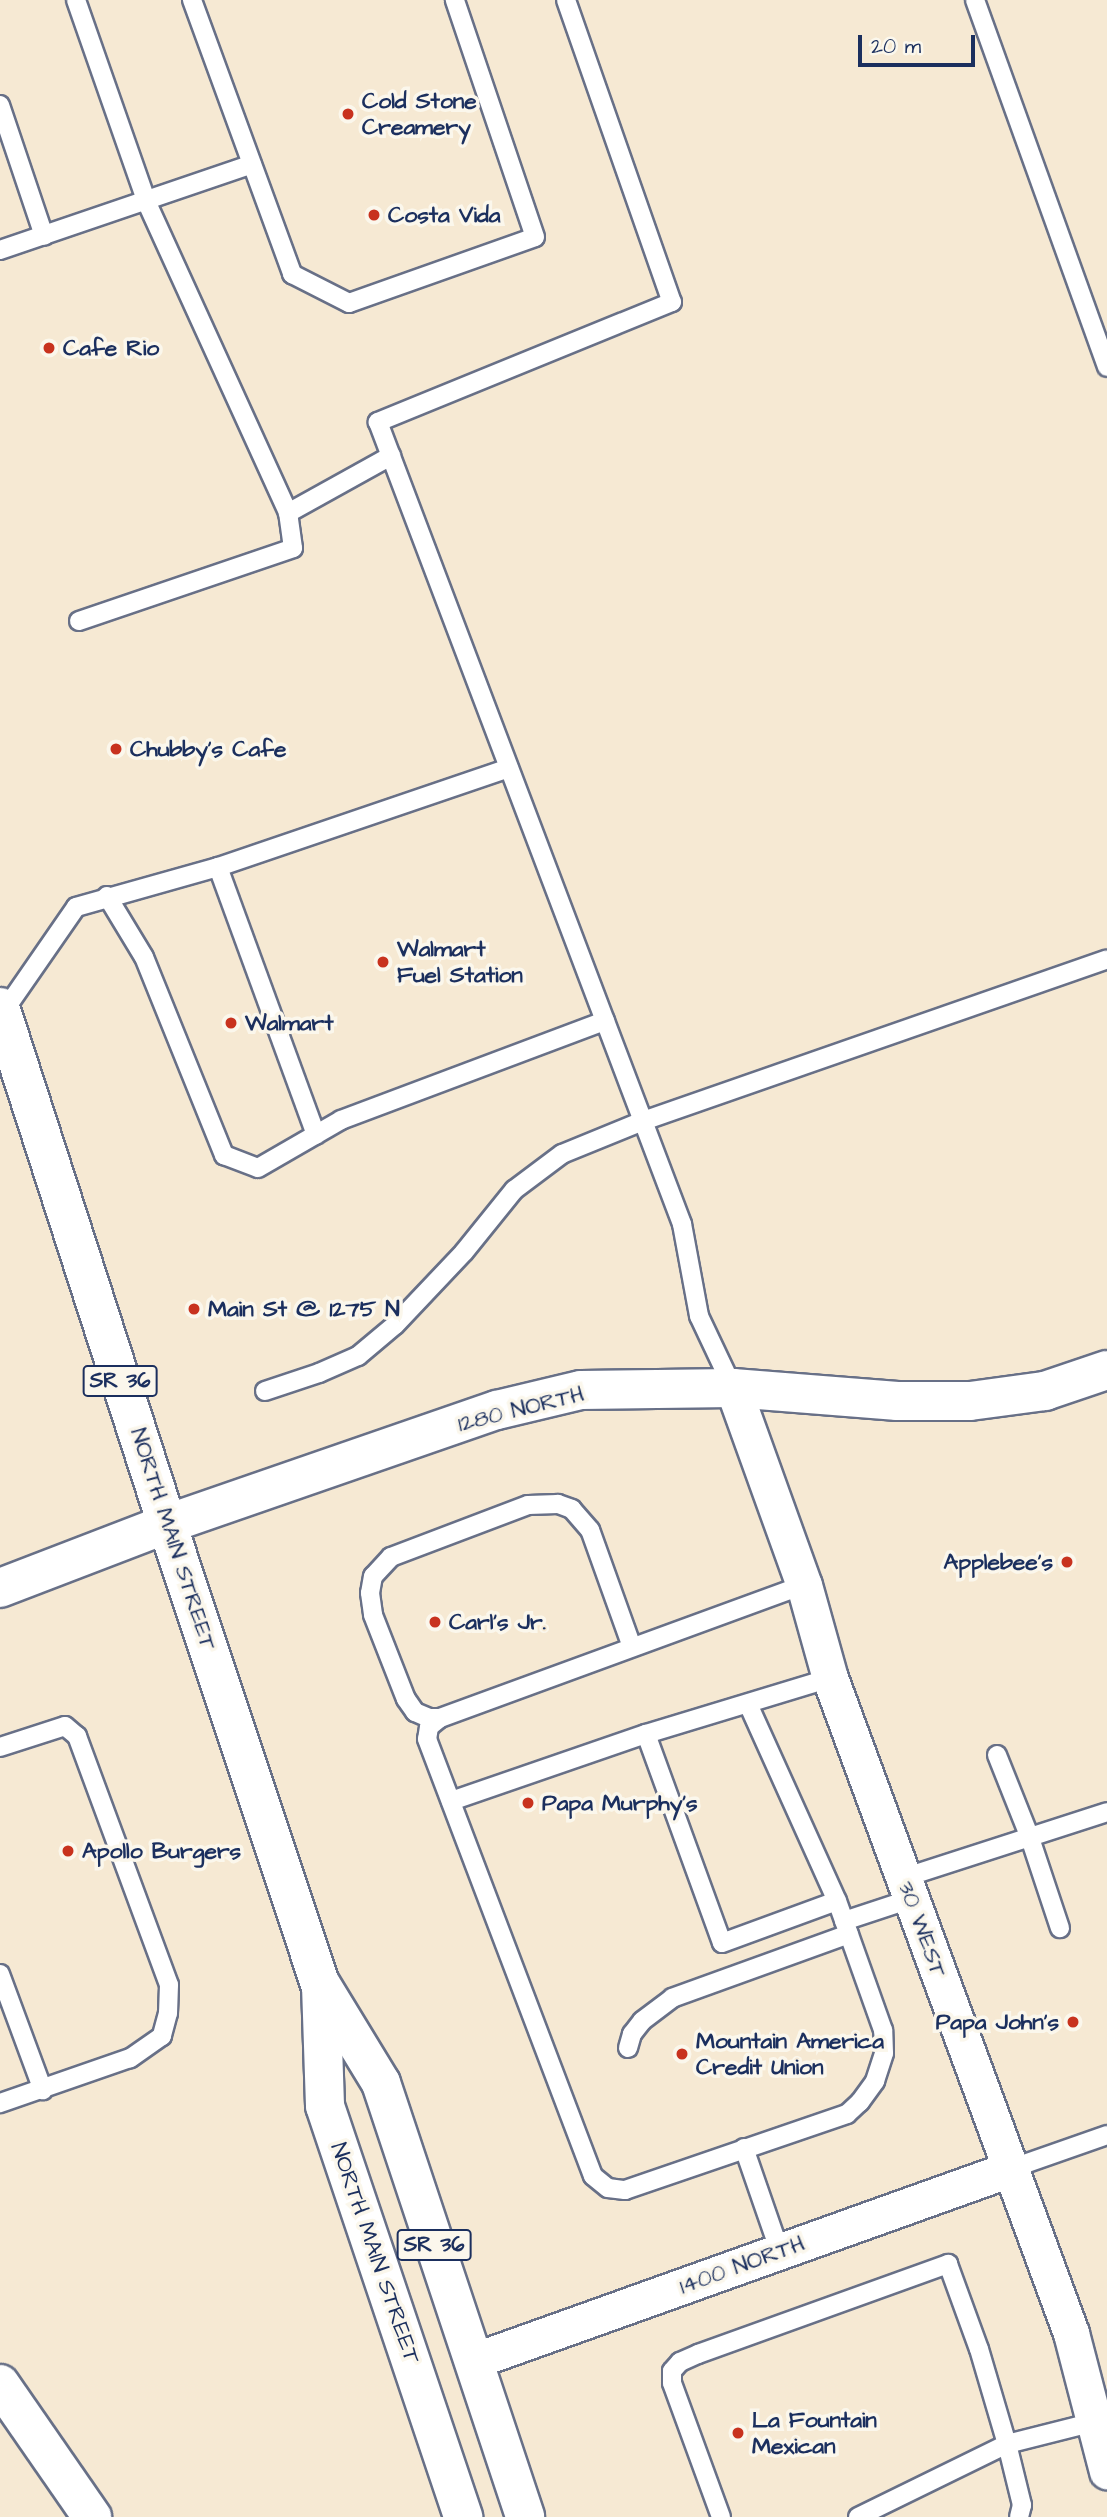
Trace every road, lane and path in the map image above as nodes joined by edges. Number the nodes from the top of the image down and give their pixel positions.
1 (76, 0) edge
2 (192, 0) edge
3 (455, 0) edge
4 (566, 0) edge
5 (975, 0) edge
6 (0, 105) edge
7 (252, 164) junction
8 (146, 203) junction
9 (44, 236) junction
10 (0, 250) edge
11 (1107, 367) edge
12 (391, 456) junction
13 (288, 513) junction
14 (79, 621) dead end
15 (509, 768) junction
16 (218, 867) junction
17 (107, 896) junction
18 (1107, 959) edge
19 (1, 1010) edge
20 (606, 1021) junction
21 (643, 1121) junction
22 (316, 1135) junction
23 (1107, 1370) edge
24 (733, 1388) junction
25 (265, 1391) dead end
26 (167, 1524) junction
27 (804, 1585) junction
28 (0, 1588) edge
29 (632, 1647) junction
30 (830, 1678) junction
31 (748, 1704) junction
32 (440, 1718) junction
33 (646, 1734) junction
34 (0, 1747) edge
35 (997, 1755) dead end
36 (451, 1801) junction
37 (1107, 1812) edge
38 (1030, 1838) junction
39 (907, 1888) junction
40 (837, 1901) junction
41 (847, 1927) junction
42 (1060, 1928) dead end
43 (0, 1974) edge
44 (320, 1983) junction
45 (628, 2048) dead end
46 (43, 2090) junction
47 (0, 2103) edge
48 (1107, 2135) edge
49 (744, 2148) junction
50 (1010, 2169) junction
51 (780, 2252) junction
52 (473, 2361) junction
53 (0, 2384) edge
54 (1094, 2422) junction
55 (1007, 2444) junction
56 (1107, 2471) edge
57 (92, 2517) edge
58 (463, 2517) edge
59 (525, 2517) edge
60 (720, 2517) edge
61 (858, 2517) edge
62 (1019, 2517) edge

1 - 8 lane
2 - 7 lane
3 - 7 lane
4 - 12 lane
5 - 11 lane
6 - 9 lane
7 - 8 lane
8 - 9 lane
8 - 13 lane
9 - 10 lane
12 - 13 lane
12 - 15 lane
13 - 14 lane
15 - 16 lane
15 - 20 lane
16 - 17 lane
16 - 22 lane
17 - 19 lane
17 - 22 lane
18 - 21 lane
19 - 26 main road, NORTH MAIN STREET / SR 36
20 - 21 lane
20 - 22 lane
21 - 24 lane
21 - 25 lane
23 - 24 main road, 1280 NORTH
24 - 26 main road, 1280 NORTH
24 - 27 street, 30 WEST
26 - 28 main road, 1280 NORTH
26 - 44 main road, NORTH MAIN STREET / SR 36
27 - 29 lane
27 - 30 street, 30 WEST
29 - 32 lane
29 - 32 lane
30 - 31 lane
30 - 39 street, 30 WEST
31 - 33 lane
31 - 40 lane
32 - 36 lane
33 - 36 lane
33 - 40 lane
34 - 46 lane
35 - 38 lane
36 - 49 lane
37 - 38 lane
38 - 39 lane
38 - 42 lane
39 - 41 lane
39 - 50 street, 30 WEST
40 - 41 lane
41 - 45 lane
41 - 49 lane
43 - 46 lane
44 - 52 main road, NORTH MAIN STREET / SR 36
44 - 58 main road, NORTH MAIN STREET / SR 36
46 - 47 lane
48 - 50 lane
49 - 51 lane
50 - 51 street, 1400 NORTH
50 - 54 street, 30 WEST
51 - 52 street, 1400 NORTH
52 - 59 main road, NORTH MAIN STREET / SR 36
53 - 57 main road
54 - 55 lane
54 - 56 street, 30 WEST
55 - 60 lane
55 - 61 lane
55 - 62 lane

